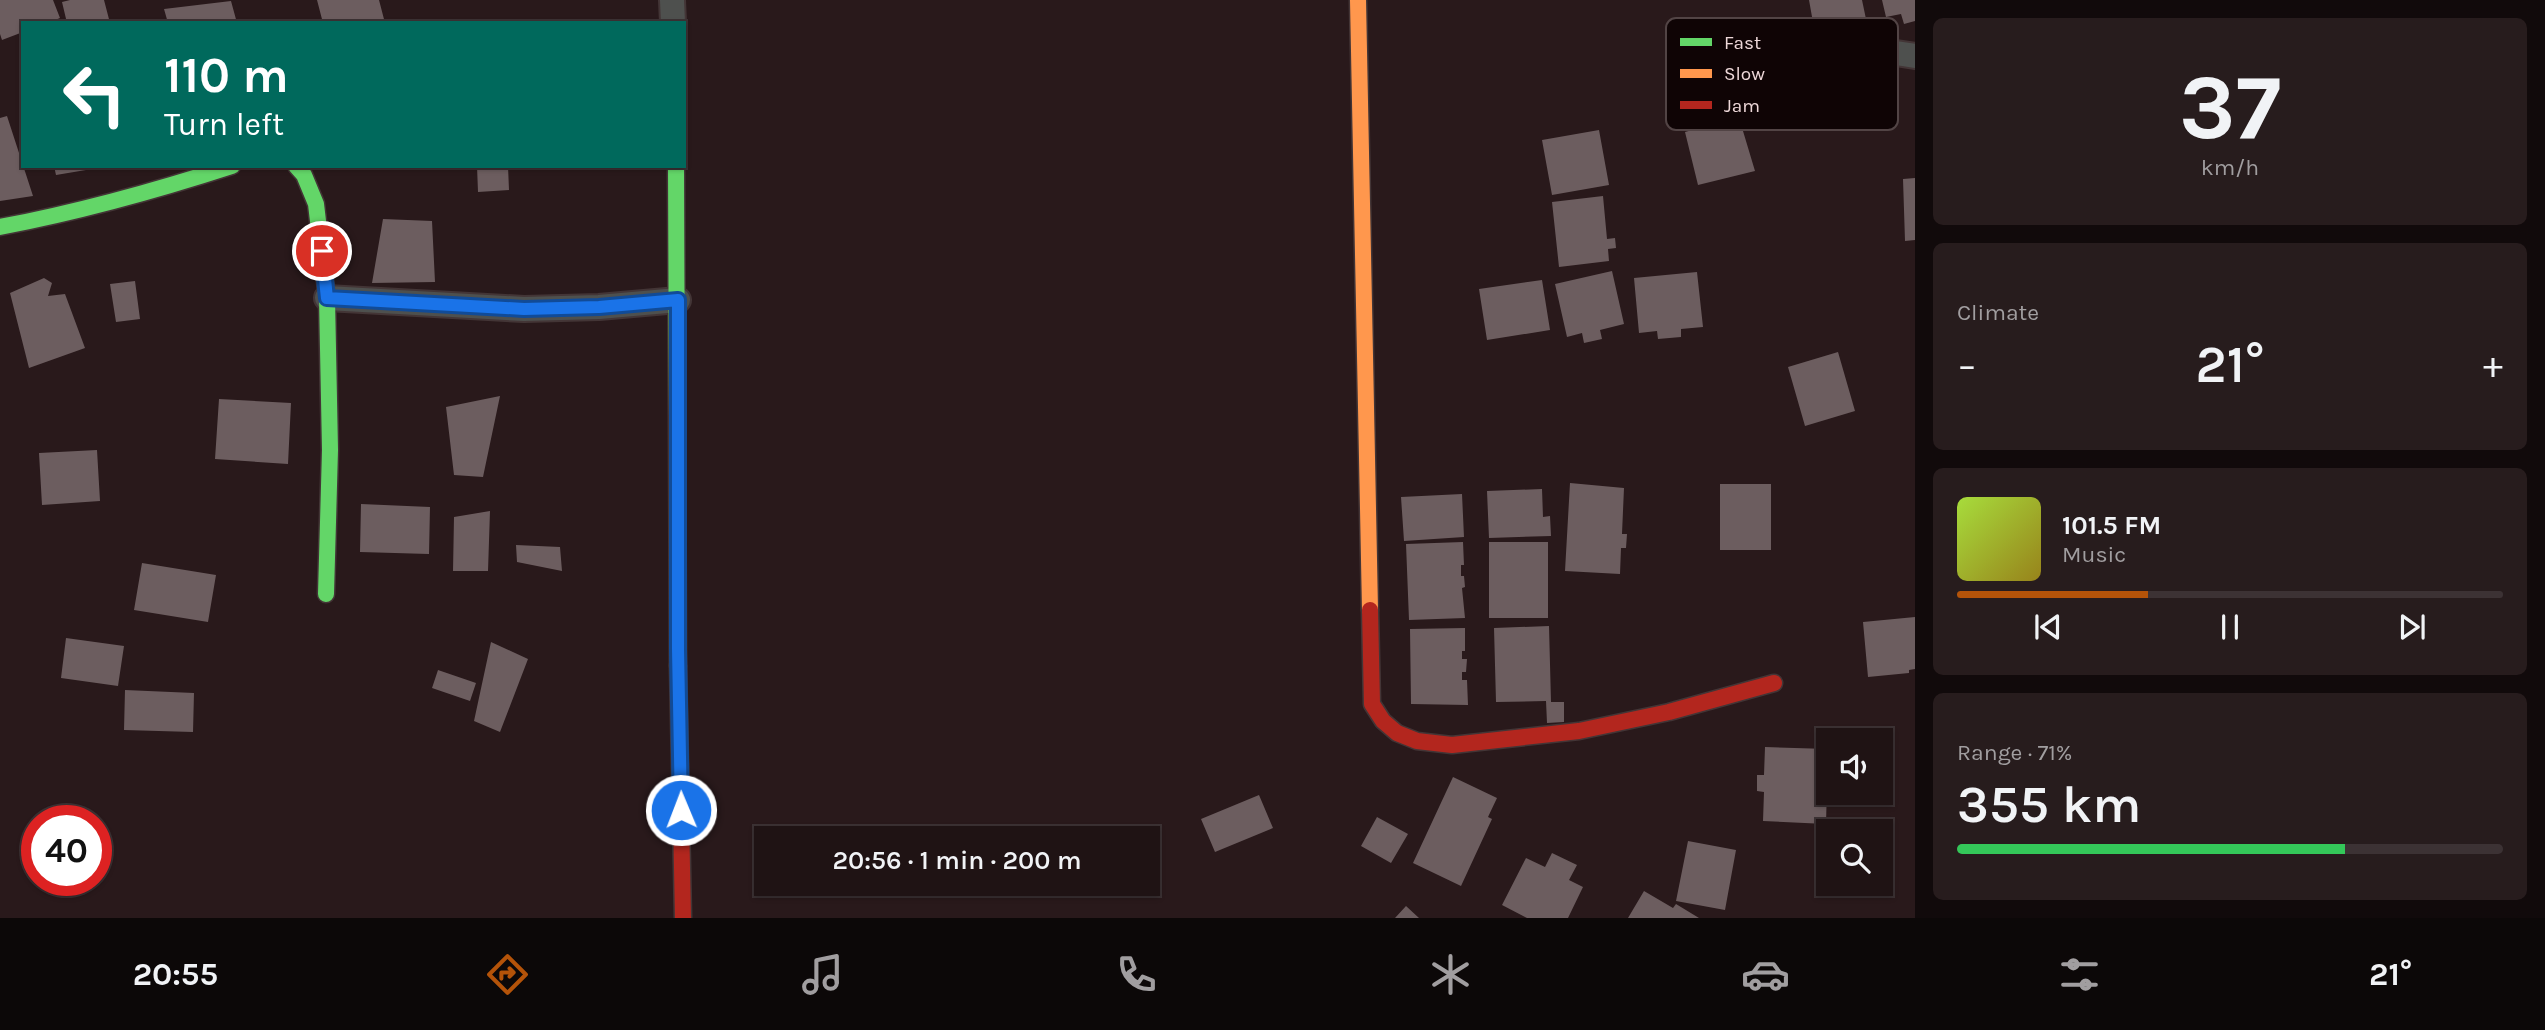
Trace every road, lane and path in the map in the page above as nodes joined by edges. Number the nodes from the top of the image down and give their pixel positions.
1 (672, 0) edge
2 (1352, 3) edge
3 (673, 21) edge
4 (226, 168) edge
5 (298, 168) edge
6 (676, 168) edge
7 (0, 227) edge
8 (327, 298) junction
9 (678, 300) junction
10 (326, 594) dead end
11 (1774, 683) dead end
12 (683, 918) edge

1 - 3 street
2 - 11 street
4 - 7 street
5 - 8 street
6 - 9 street
8 - 9 street
8 - 10 street
9 - 12 street

